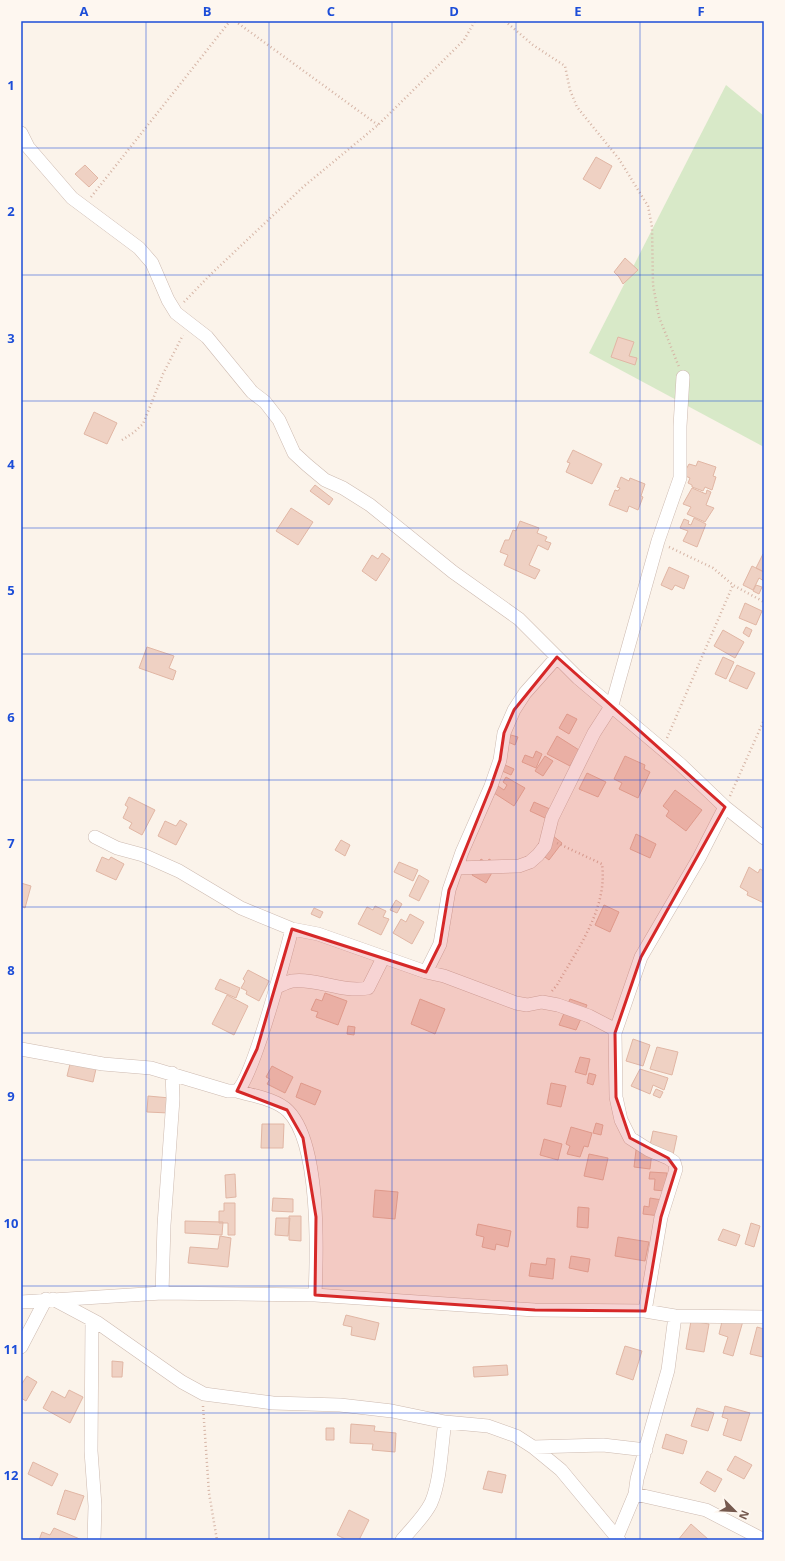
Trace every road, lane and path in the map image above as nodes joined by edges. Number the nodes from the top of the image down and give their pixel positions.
1 (230, 21) edge
2 (235, 21) edge
3 (475, 21) edge
4 (505, 21) edge
5 (378, 125) junction
6 (21, 133) edge
7 (83, 206) junction
8 (176, 313) junction
9 (189, 324) junction
10 (683, 376) joint
11 (122, 440) dead end
12 (658, 541) junction
13 (733, 585) junction
14 (764, 602) edge
15 (557, 657) junction
16 (612, 705) junction
17 (764, 720) edge
18 (662, 749) junction
19 (725, 807) junction
20 (547, 836) junction
21 (95, 837) dead end
22 (764, 838) edge
23 (457, 868) junction
24 (292, 928) junction
25 (383, 958) junction
26 (426, 972) junction
27 (275, 988) junction
28 (542, 1002) junction
29 (616, 1030) junction
30 (21, 1049) edge
31 (172, 1073) junction
32 (237, 1091) junction
33 (162, 1294) junction
34 (315, 1295) junction
35 (49, 1299) junction
36 (21, 1302) edge
37 (645, 1311) junction
38 (675, 1316) junction
39 (764, 1317) edge
40 (92, 1320) junction
41 (21, 1347) edge
42 (204, 1394) junction
43 (445, 1422) junction
44 (533, 1447) junction
45 (646, 1450) junction
46 (635, 1494) junction
47 (618, 1539) edge
48 (94, 1540) edge
49 (217, 1540) edge
50 (402, 1540) edge
51 (764, 1540) edge

1 - 7 path
2 - 5 path
3 - 5 path
4 - 10 path
5 - 8 path
6 - 7 street
7 - 8 street
8 - 9 street
9 - 11 path
9 - 15 street
10 - 12 street
12 - 13 path
12 - 16 street
13 - 14 path
13 - 18 path
15 - 16 street
15 - 23 street
16 - 18 street
16 - 20 street
17 - 19 path
18 - 19 street
19 - 22 street
19 - 29 street
20 - 23 street
20 - 28 path
21 - 24 street
23 - 26 street
24 - 25 street
24 - 27 street
25 - 26 street
25 - 27 street
26 - 28 street
27 - 32 street
28 - 29 street
29 - 37 street
30 - 31 street
31 - 32 street
31 - 33 street
32 - 34 street
33 - 34 street
33 - 35 street
34 - 37 street
35 - 36 street
35 - 40 street
35 - 41 street
37 - 38 street
38 - 39 street
38 - 45 street
40 - 42 street
40 - 48 street
42 - 43 street
42 - 49 path
43 - 44 street
43 - 50 street
44 - 45 street
44 - 47 street
45 - 46 street
46 - 47 street
46 - 51 street

